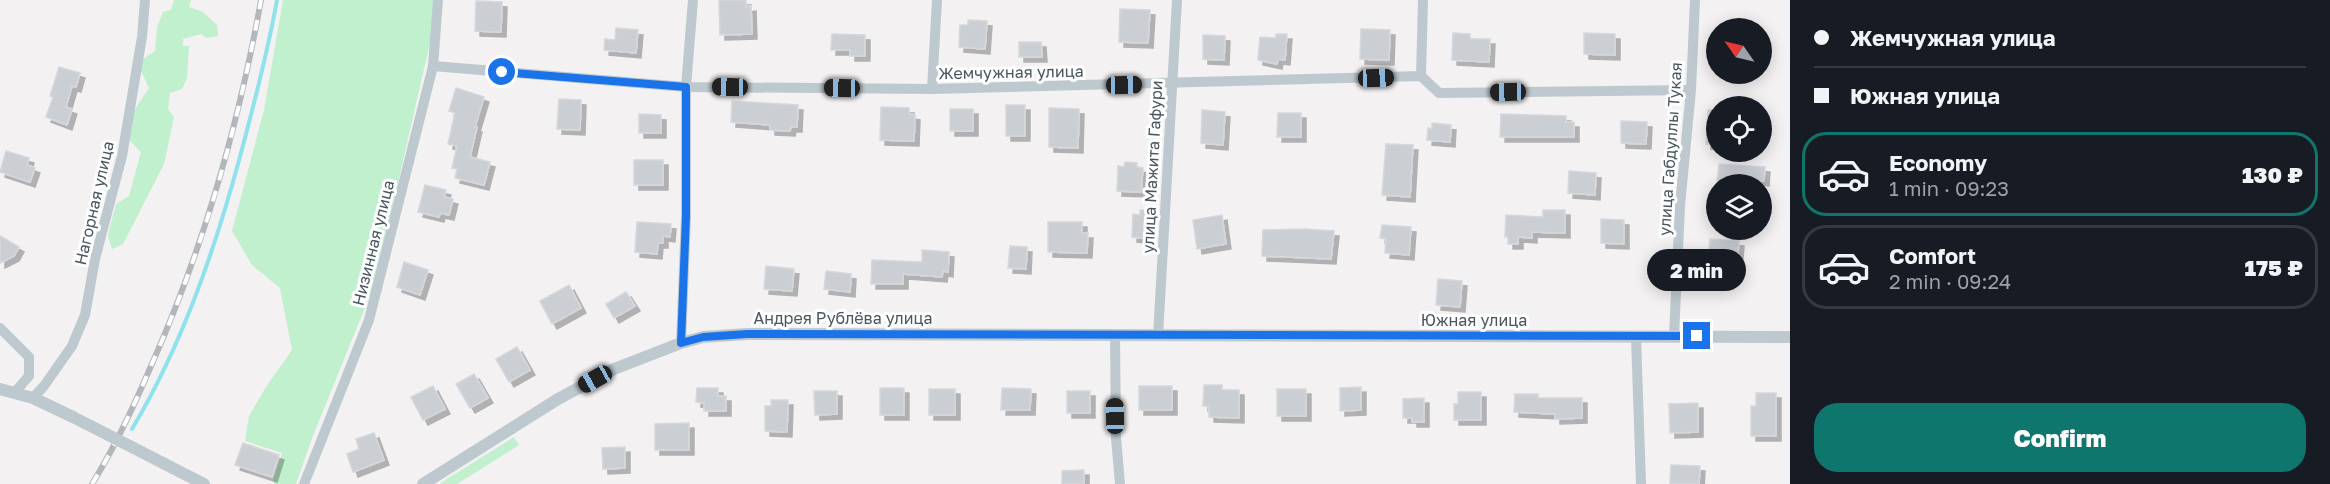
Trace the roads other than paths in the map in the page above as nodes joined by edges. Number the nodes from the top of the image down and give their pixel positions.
1 (145, 0) edge
2 (438, 0) edge
3 (693, 0) edge
4 (937, 0) edge
5 (1177, 0) edge
6 (1423, 0) edge
7 (1695, 0) edge
8 (433, 66) junction
9 (1421, 76) junction
10 (1172, 84) junction
11 (686, 87) junction
12 (932, 89) junction
13 (1691, 90) junction
14 (0, 328) edge
15 (1115, 335) junction
16 (1158, 336) junction
17 (1674, 336) junction
18 (1636, 337) junction
19 (1790, 337) edge
20 (681, 343) junction
21 (0, 389) edge
22 (14, 393) junction
23 (33, 398) junction
24 (204, 484) edge
25 (304, 484) edge
26 (423, 484) edge
27 (1120, 484) edge
28 (1641, 484) edge

1 - 23 street, Нагорная улица
2 - 8 street, Низинная улица
3 - 11 street
4 - 12 street
5 - 10 street, улица Мажита Гафури
6 - 9 street
7 - 13 street, улица Габдуллы Тукая
8 - 11 street, Жемчужная улица
8 - 25 street, Низинная улица
9 - 10 street, Жемчужная улица
9 - 13 street
10 - 12 street, Жемчужная улица
10 - 16 street, улица Мажита Гафури
11 - 12 street, Жемчужная улица
11 - 20 street
13 - 17 street, улица Габдуллы Тукая
14 - 22 street
15 - 16 street, Андрея Рублёва улица
15 - 20 street, Андрея Рублёва улица
15 - 27 street
16 - 18 street, Южная улица
17 - 18 street, Южная улица
17 - 19 street, Южная улица
18 - 28 street
20 - 26 street, Андрея Рублёва улица
21 - 22 street
22 - 23 street
23 - 24 street, bridge

